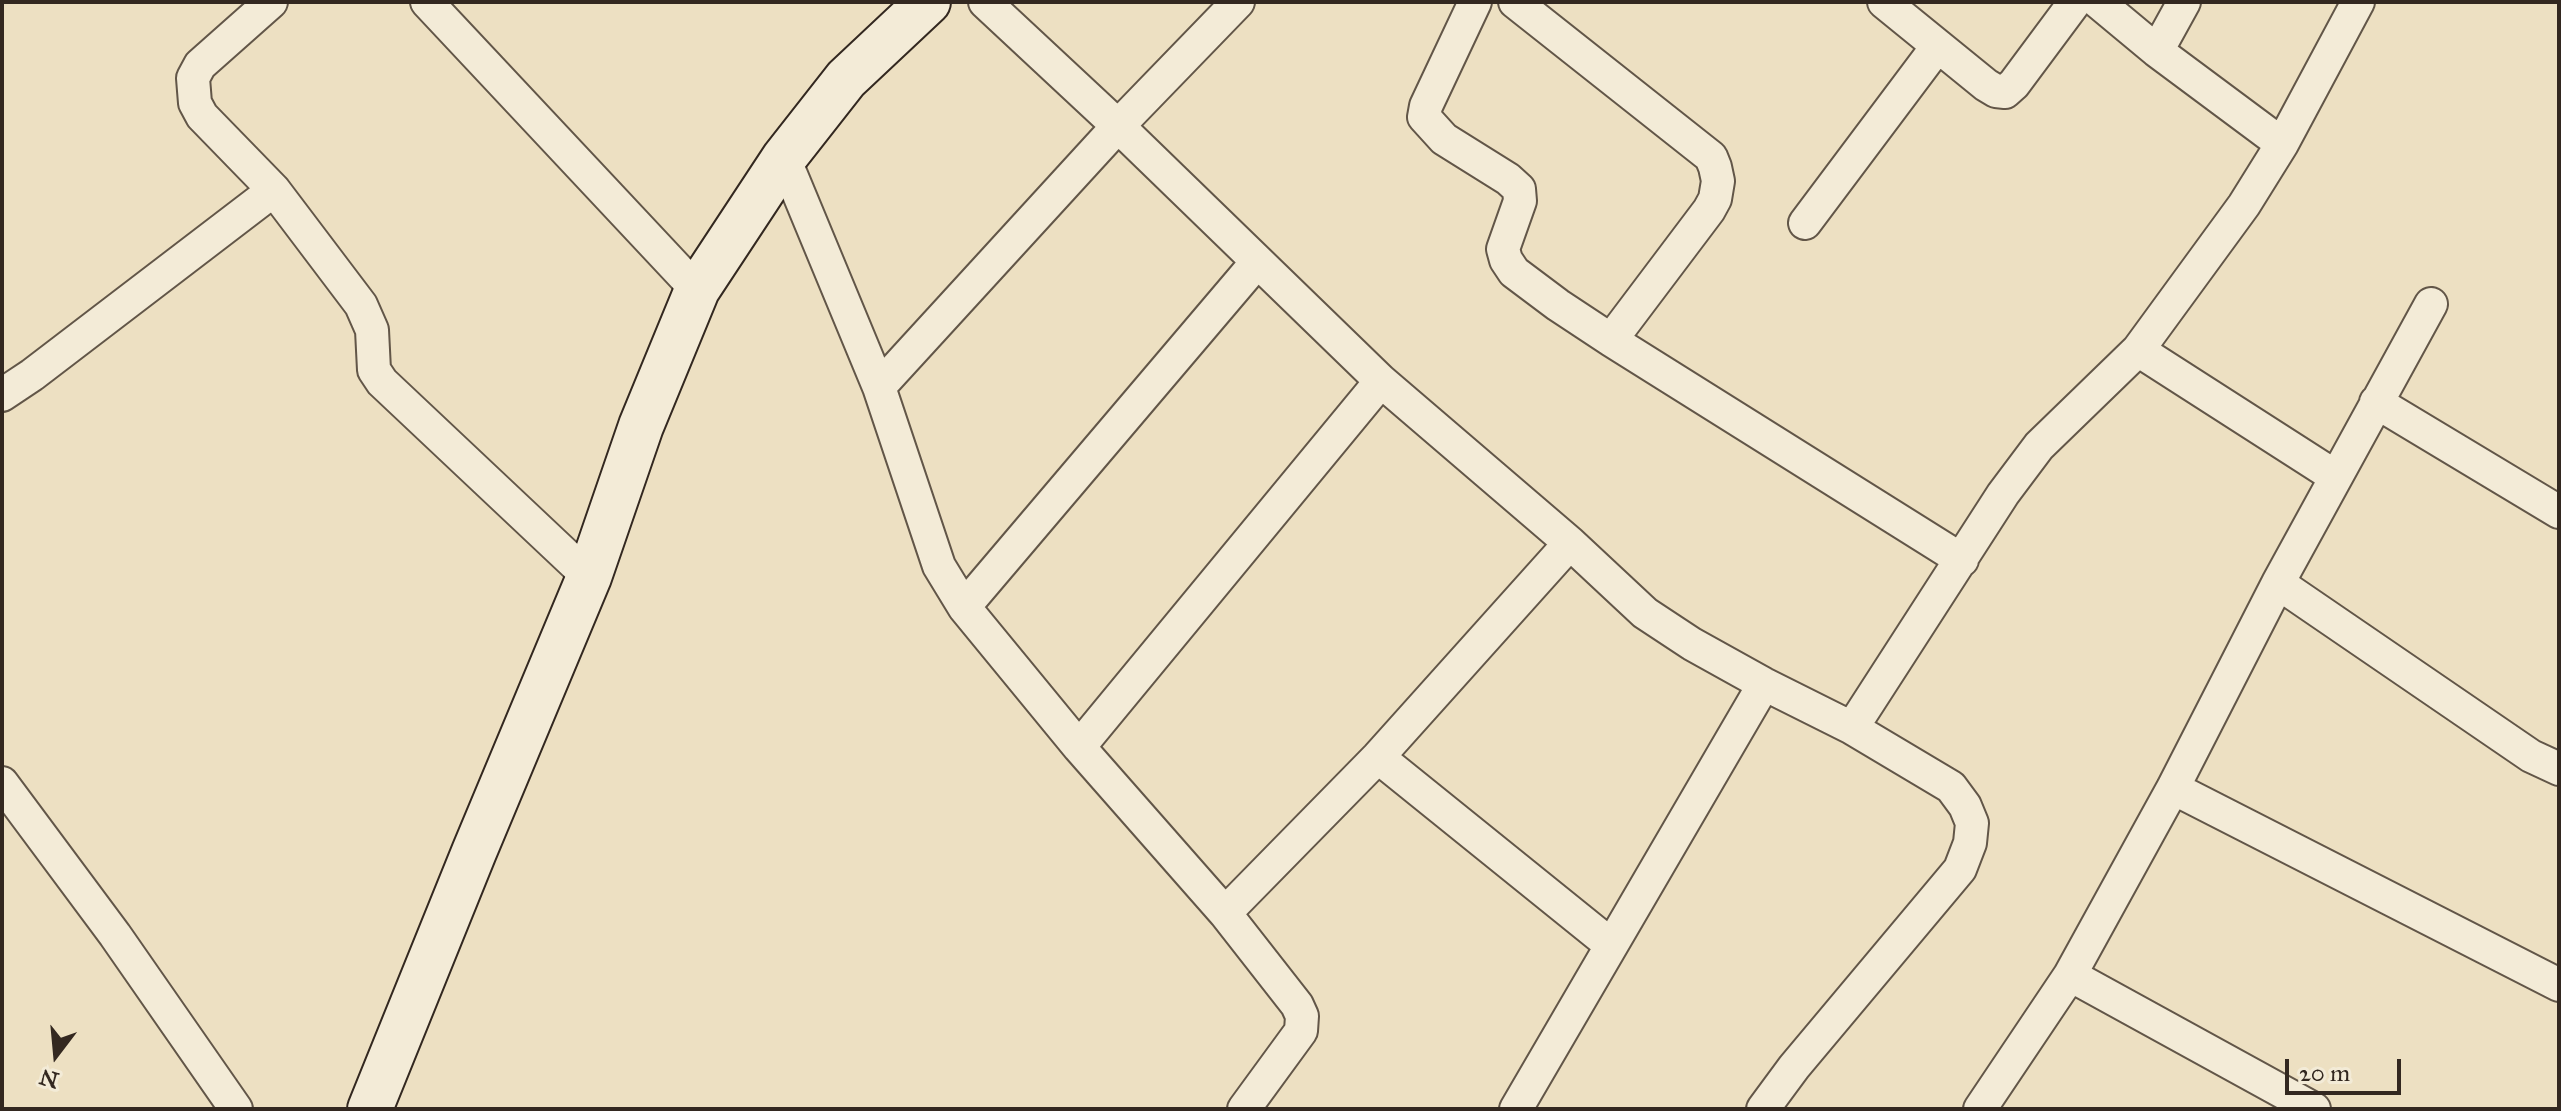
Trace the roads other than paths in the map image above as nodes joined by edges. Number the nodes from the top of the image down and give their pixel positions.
1 (271, 2) edge
2 (427, 2) edge
3 (928, 2) edge
4 (985, 2) edge
5 (1238, 2) edge
6 (1475, 2) edge
7 (1515, 2) edge
8 (1884, 2) edge
9 (2075, 2) edge
10 (2098, 2) edge
11 (2184, 2) edge
12 (2358, 2) edge
13 (1937, 47) junction
14 (2157, 51) junction
15 (1118, 126) junction
16 (2282, 144) junction
17 (784, 158) junction
18 (274, 190) junction
19 (1805, 223) dead end
20 (1257, 262) junction
21 (697, 290) junction
22 (2431, 304) dead end
23 (1611, 340) junction
24 (2138, 350) junction
25 (1381, 381) junction
26 (879, 387) junction
27 (2, 395) edge
28 (2376, 402) junction
29 (2336, 477) junction
30 (2559, 512) edge
31 (1570, 543) junction
32 (1962, 560) junction
33 (589, 577) junction
34 (2278, 583) junction
35 (964, 607) junction
36 (1764, 684) junction
37 (1852, 728) junction
38 (1079, 747) junction
39 (1378, 757) junction
40 (2559, 769) edge
41 (2, 783) edge
42 (2173, 788) junction
43 (1225, 913) junction
44 (1611, 945) junction
45 (2070, 975) junction
46 (2559, 985) edge
47 (236, 1109) edge
48 (370, 1109) edge
49 (1244, 1109) edge
50 (1516, 1109) edge
51 (1763, 1109) edge
52 (1980, 1109) edge
53 (2314, 1109) edge

1 - 18 street
2 - 21 street
3 - 17 street
4 - 15 street
5 - 15 street
6 - 23 street
7 - 23 street
8 - 13 street
9 - 13 street
10 - 14 street
11 - 14 street
12 - 16 street
13 - 19 street
14 - 16 street
15 - 20 street
15 - 26 street
16 - 24 street
17 - 21 street
17 - 26 street
18 - 27 street
18 - 33 street
20 - 25 street
20 - 35 street
21 - 33 street
22 - 28 street
23 - 32 street
24 - 29 street
24 - 32 street
25 - 31 street
25 - 38 street
26 - 35 street
28 - 29 street
28 - 30 street
29 - 34 street
31 - 36 street
31 - 39 street
32 - 37 street
33 - 48 street
34 - 40 street
34 - 42 street
35 - 38 street
36 - 37 street
36 - 44 street
37 - 51 street
38 - 43 street
39 - 43 street
39 - 44 street
41 - 47 street
42 - 45 street
42 - 46 street
43 - 49 street
44 - 50 street
45 - 52 street
45 - 53 street

